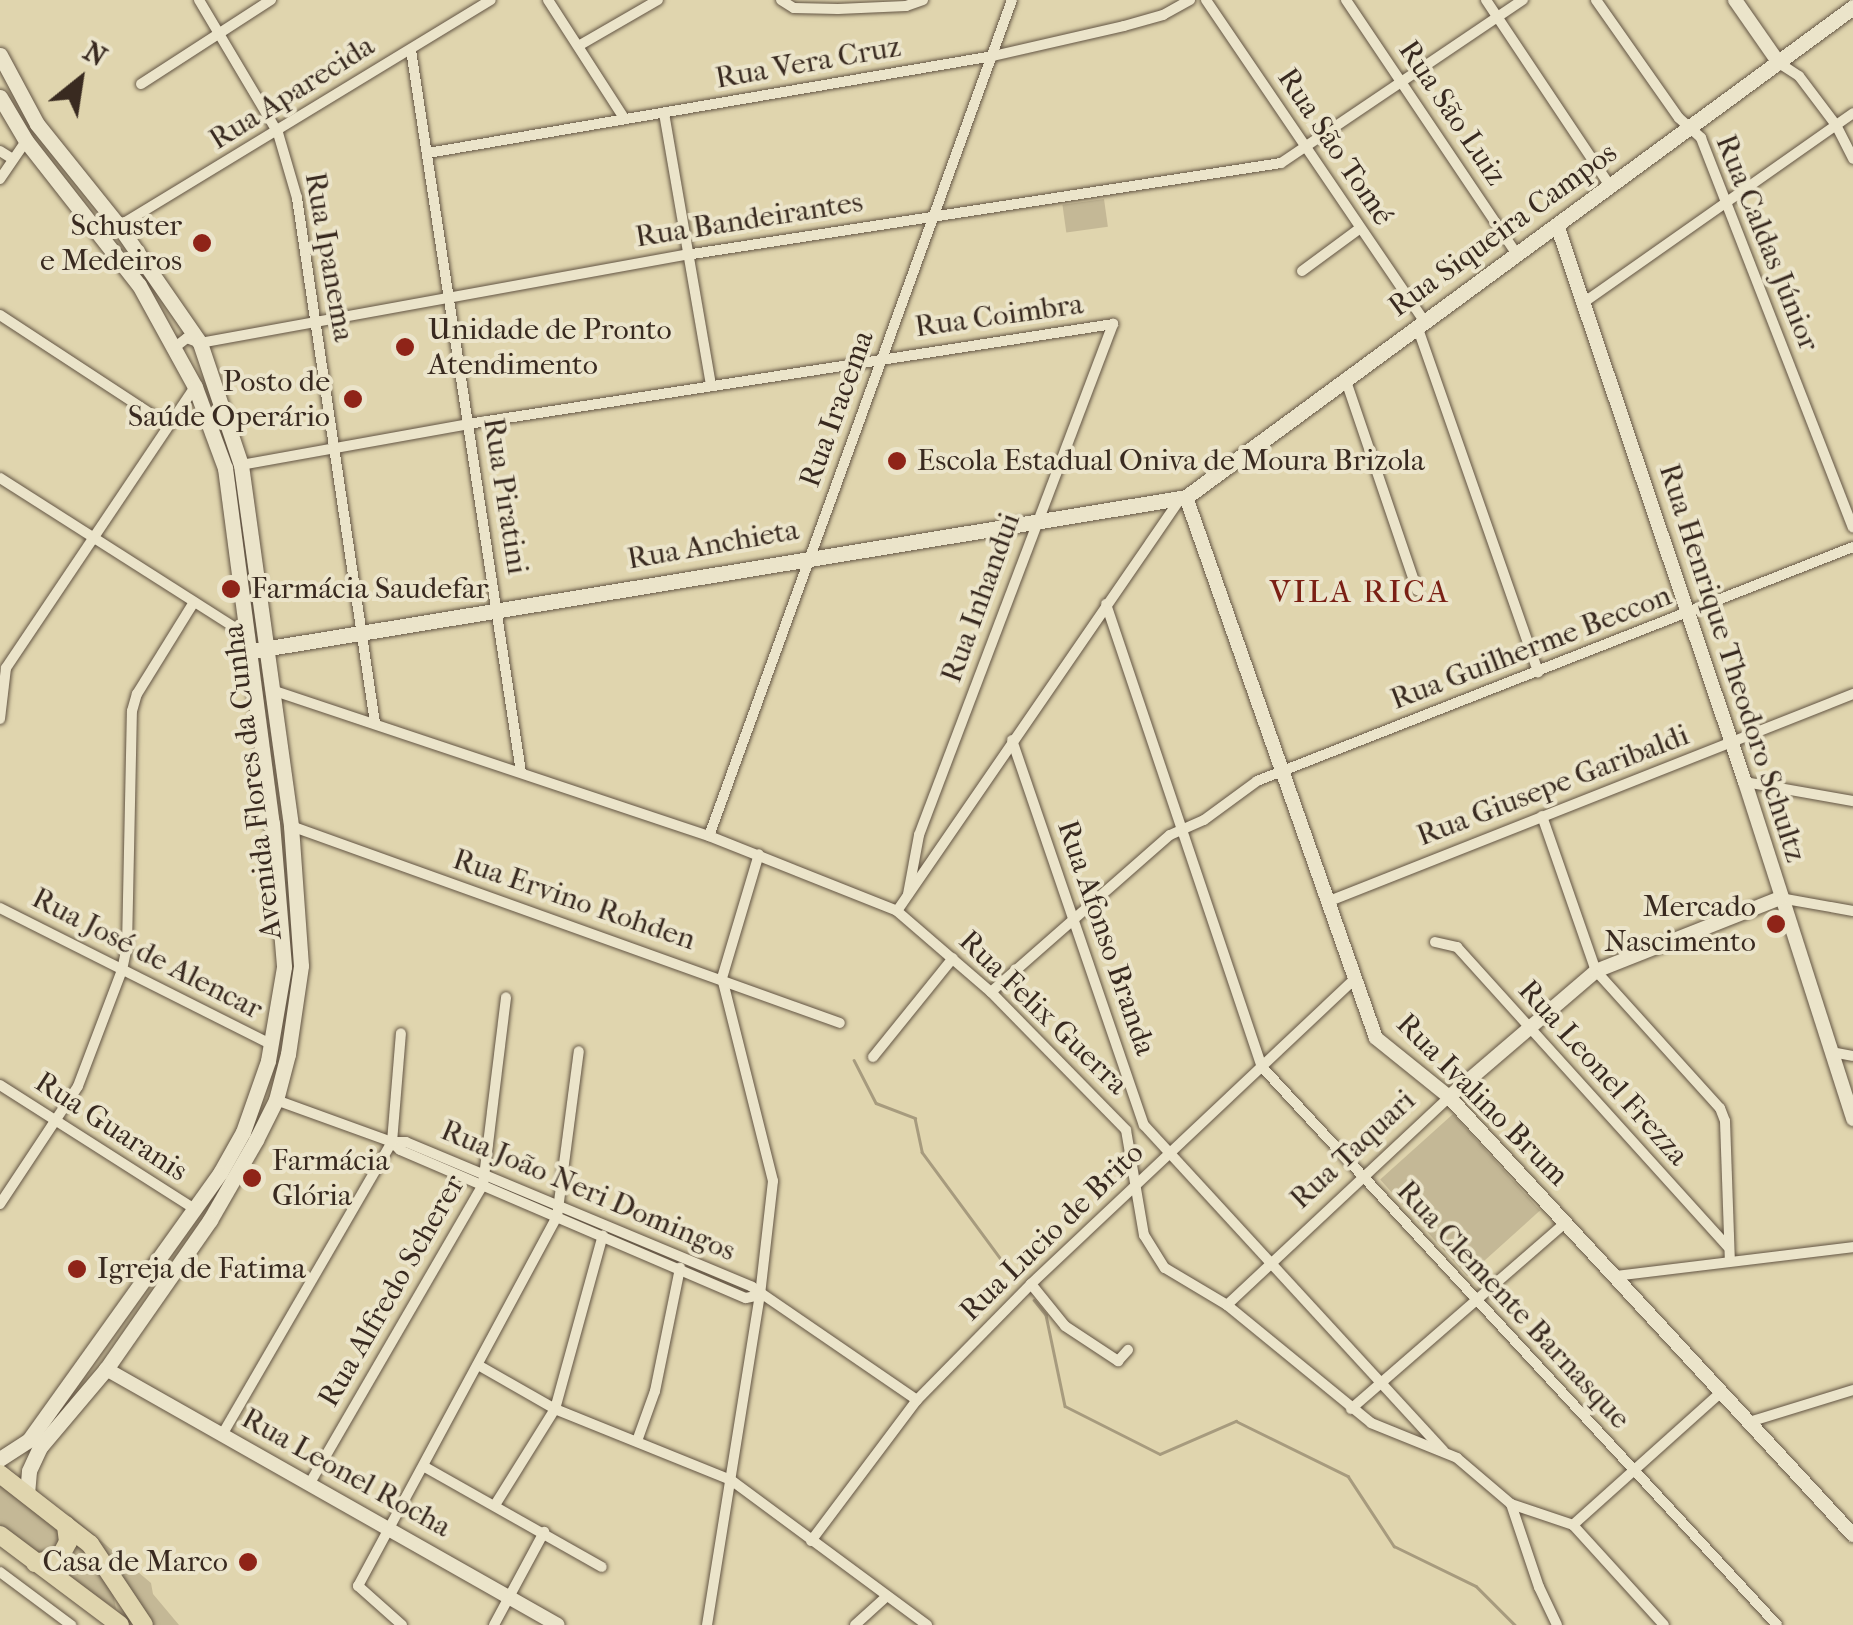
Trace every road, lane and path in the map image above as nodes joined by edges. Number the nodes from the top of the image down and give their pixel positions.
1 (199, 0) edge
2 (271, 0) edge
3 (491, 0) edge
4 (548, 0) edge
5 (658, 0) edge
6 (781, 0) edge
7 (923, 0) edge
8 (1012, 0) edge
9 (1190, 0) edge
10 (1206, 0) edge
11 (1346, 0) edge
12 (1486, 0) edge
13 (1523, 0) edge
14 (1596, 0) edge
15 (1734, 0) edge
16 (478, 4) edge
17 (1853, 8) edge
18 (1498, 17) junction
19 (219, 33) junction
20 (580, 45) junction
21 (411, 50) junction
22 (0, 55) edge
23 (993, 56) junction
24 (1780, 63) junction
25 (1403, 83) junction
26 (141, 84) dead end
27 (0, 97) edge
28 (1853, 112) edge
29 (664, 113) junction
30 (624, 118) junction
31 (1836, 124) junction
32 (1690, 128) junction
33 (278, 133) junction
34 (26, 141) junction
35 (1306, 150) junction
36 (0, 151) edge
37 (428, 152) junction
38 (1853, 159) edge
39 (13, 160) junction
40 (0, 178) edge
41 (1610, 186) junction
42 (1727, 204) junction
43 (934, 215) junction
44 (1557, 225) junction
45 (119, 226) junction
46 (1359, 229) junction
47 (686, 254) junction
48 (1516, 254) junction
49 (1302, 271) dead end
50 (449, 296) junction
51 (1583, 303) junction
52 (0, 315) edge
53 (316, 320) junction
54 (1113, 324) joint
55 (1421, 324) junction
56 (200, 342) junction
57 (178, 355) junction
58 (882, 358) junction
59 (1345, 378) junction
60 (711, 386) junction
61 (195, 387) junction
62 (468, 424) junction
63 (168, 425) junction
64 (336, 447) junction
65 (241, 465) junction
66 (0, 478) edge
67 (1183, 498) junction
68 (1035, 523) junction
69 (1853, 527) edge
70 (93, 538) junction
71 (1853, 547) edge
72 (810, 556) junction
73 (1417, 590) dead end
74 (194, 602) junction
75 (1106, 604) junction
76 (498, 611) junction
77 (1688, 614) junction
78 (363, 632) junction
79 (255, 646) junction
80 (3, 666) edge
81 (1538, 672) junction
82 (272, 690) junction
83 (1853, 694) edge
84 (0, 718) edge
85 (375, 723) junction
86 (1012, 740) junction
87 (1731, 743) junction
88 (1282, 770) junction
89 (521, 772) junction
90 (1745, 782) junction
91 (1853, 801) edge
92 (1542, 816) junction
93 (291, 826) junction
94 (1182, 830) junction
95 (709, 836) junction
96 (758, 854) junction
97 (908, 894) junction
98 (1780, 898) junction
99 (1327, 902) junction
100 (0, 908) edge
101 (897, 910) junction
102 (1853, 912) edge
103 (1072, 922) junction
104 (1436, 942) dead end
105 (953, 958) junction
106 (122, 970) junction
107 (1596, 971) junction
108 (722, 978) junction
109 (1353, 981) junction
110 (991, 992) junction
111 (506, 997) dead end
112 (840, 1022) dead end
113 (1526, 1027) junction
114 (401, 1033) dead end
115 (578, 1051) dead end
116 (1832, 1052) junction
117 (270, 1053) junction
118 (1853, 1056) edge
119 (873, 1057) dead end
120 (1262, 1067) junction
121 (284, 1071) junction
122 (0, 1085) edge
123 (1449, 1098) junction
124 (276, 1100) junction
125 (1853, 1120) edge
126 (56, 1122) junction
127 (392, 1142) junction
128 (1169, 1153) junction
129 (484, 1180) junction
130 (1362, 1180) junction
131 (1134, 1188) junction
132 (0, 1204) edge
133 (196, 1210) junction
134 (558, 1212) junction
135 (1565, 1223) junction
136 (604, 1231) junction
137 (1853, 1246) edge
138 (1728, 1248) junction
139 (1730, 1261) junction
140 (1273, 1262) junction
141 (681, 1264) junction
142 (1615, 1276) junction
143 (1030, 1284) junction
144 (760, 1295) junction
145 (1476, 1302) junction
146 (1227, 1305) junction
147 (1128, 1350) dead end
148 (87, 1358) junction
149 (478, 1366) junction
150 (106, 1370) junction
151 (1381, 1384) junction
152 (1853, 1390) edge
153 (1720, 1393) junction
154 (917, 1400) junction
155 (556, 1409) junction
156 (1352, 1409) junction
157 (1749, 1422) junction
158 (222, 1435) junction
159 (637, 1441) junction
160 (1447, 1455) junction
161 (0, 1458) edge
162 (425, 1467) junction
163 (0, 1474) edge
164 (1634, 1474) junction
165 (731, 1480) junction
166 (310, 1484) junction
167 (27, 1496) junction
168 (1511, 1504) junction
169 (495, 1505) junction
170 (66, 1525) junction
171 (1573, 1525) junction
172 (389, 1528) junction
173 (544, 1532) junction
174 (0, 1535) edge
175 (1853, 1535) edge
176 (811, 1542) junction
177 (35, 1562) junction
178 (602, 1567) dead end
179 (0, 1572) edge
180 (887, 1596) junction
181 (510, 1598) junction
182 (71, 1625) edge
183 (120, 1625) edge
184 (144, 1625) edge
185 (402, 1625) edge
186 (494, 1625) edge
187 (558, 1625) edge
188 (707, 1625) edge
189 (855, 1625) edge
190 (928, 1625) edge
191 (1557, 1625) edge
192 (1664, 1625) edge
193 (1777, 1625) edge

1 - 19 street, Rua Ipanema
2 - 19 street
3 - 16 street, Rua Aparecida
4 - 20 street
5 - 20 street
6 - 7 street
8 - 23 street, Rua Iracema
9 - 23 street, Rua Vera Cruz
10 - 35 street, Rua São Tomé
11 - 25 street, Rua São Luiz
12 - 18 street
13 - 18 street, Rua Bandeirantes
14 - 32 street, Rua Caldas Júnior
15 - 24 street
16 - 21 street, Rua Aparecida
17 - 24 main road, Rua Siqueira Campos
18 - 25 street, Rua Bandeirantes
18 - 41 street
19 - 26 street
19 - 33 street, Rua Ipanema
20 - 30 street
21 - 33 street, Rua Aparecida
21 - 37 street, Rua Piratini
22 - 45 main road, Avenida Flores da Cunha
23 - 29 street, Rua Vera Cruz
23 - 43 street, Rua Iracema
24 - 31 street
24 - 32 main road, Rua Siqueira Campos
25 - 35 street, Rua Bandeirantes
25 - 48 street, Rua São Luiz
27 - 34 main road, Avenida Flores da Cunha
28 - 31 street
29 - 30 street, Rua Vera Cruz
29 - 47 street
30 - 37 street, Rua Vera Cruz
31 - 38 street
31 - 42 street
32 - 41 main road, Rua Siqueira Campos
32 - 42 street, Rua Caldas Júnior
33 - 45 street, Rua Aparecida
33 - 53 street, Rua Ipanema
34 - 39 street
34 - 57 main road, Avenida Flores da Cunha
35 - 43 street, Rua Bandeirantes
35 - 46 street, Rua São Tomé
36 - 39 street
37 - 50 street, Rua Piratini
39 - 40 street
41 - 44 main road, Rua Siqueira Campos
42 - 51 street
42 - 69 street, Rua Caldas Júnior
43 - 47 street, Rua Bandeirantes
43 - 58 street, Rua Iracema
44 - 48 main road, Rua Siqueira Campos
44 - 51 street, Rua Henrique Theodoro Schultz
45 - 56 main road, Avenida Flores da Cunha
46 - 49 street
46 - 55 street, Rua São Tomé
47 - 50 street, Rua Bandeirantes
47 - 60 street
48 - 55 main road, Rua Siqueira Campos
50 - 53 street, Rua Bandeirantes
50 - 62 street, Rua Piratini
51 - 77 street, Rua Henrique Theodoro Schultz
52 - 63 street
53 - 56 street, Rua Bandeirantes
53 - 64 street, Rua Ipanema
54 - 58 street, Rua Coimbra
54 - 68 street, Rua Inhandui
55 - 59 main road, Rua Siqueira Campos
55 - 81 street, Rua São Tomé
56 - 57 street, Rua Bandeirantes
56 - 57 street
56 - 65 main road, Avenida Flores da Cunha
57 - 61 main road, Avenida Flores da Cunha
58 - 60 street, Rua Coimbra
58 - 72 street, Rua Iracema
59 - 67 main road, Rua Siqueira Campos
59 - 73 street
60 - 62 street, Rua Coimbra
61 - 63 street
61 - 79 main road, Avenida Flores da Cunha
62 - 64 street, Rua Coimbra
62 - 76 street, Rua Piratini
63 - 70 street
64 - 65 street, Rua Coimbra
64 - 78 street, Rua Ipanema
65 - 79 main road, Avenida Flores da Cunha
66 - 70 street
67 - 68 main road, Rua Anchieta
67 - 75 street, Rua Siqueira Campos
67 - 88 street, Rua Ivalino Brum
68 - 72 main road, Rua Anchieta
68 - 97 street, Rua Inhandui
70 - 74 street
70 - 80 street
71 - 77 street, Rua Guilherme Beccon
72 - 76 main road, Rua Anchieta
72 - 95 street, Rua Iracema
74 - 79 street
74 - 106 street
75 - 86 street, Rua Siqueira Campos
75 - 94 street, Rua Clemente Barnasque
76 - 78 main road, Rua Anchieta
76 - 89 street, Rua Piratini
77 - 81 street, Rua Guilherme Beccon
77 - 87 street, Rua Henrique Theodoro Schultz
78 - 79 main road, Rua Anchieta
78 - 85 street, Rua Ipanema
79 - 82 main road, Avenida Flores da Cunha
79 - 117 main road, Avenida Flores da Cunha
80 - 84 street
81 - 88 street, Rua Guilherme Beccon
82 - 85 street, Rua Felix Guerra
82 - 93 main road, Avenida Flores da Cunha
83 - 87 street, Rua Giusepe Garibaldi
85 - 89 street, Rua Felix Guerra
86 - 97 street, Rua Siqueira Campos
86 - 103 street, Rua Afonso Branda
87 - 90 street, Rua Henrique Theodoro Schultz
87 - 92 street, Rua Giusepe Garibaldi
88 - 94 street, Rua Guilherme Beccon
88 - 99 street, Rua Ivalino Brum
89 - 95 street, Rua Felix Guerra
90 - 91 street
90 - 98 street, Rua Henrique Theodoro Schultz
92 - 99 street, Rua Giusepe Garibaldi
92 - 107 street
93 - 108 street, Rua Ervino Rohden
93 - 121 main road, Avenida Flores da Cunha
94 - 103 street, Rua Guilherme Beccon
94 - 120 street, Rua Clemente Barnasque
95 - 96 street, Rua Felix Guerra
96 - 101 street, Rua Felix Guerra
96 - 108 street
97 - 101 street, Rua Siqueira Campos
98 - 102 street
98 - 107 street, Rua Taquari
98 - 116 street, Rua Henrique Theodoro Schultz
99 - 109 street, Rua Ivalino Brum
100 - 106 street, Rua José de Alencar
101 - 105 street, Rua Felix Guerra
103 - 110 street, Rua Guilherme Beccon
103 - 128 street, Rua Afonso Branda
104 - 113 street, Rua Leonel Frezza
105 - 110 street, Rua Felix Guerra
105 - 119 street
106 - 117 street, Rua José de Alencar
106 - 126 street
107 - 113 street, Rua Taquari
107 - 138 street
108 - 112 street, Rua Ervino Rohden
108 - 144 street
109 - 120 street, Rua Lucio de Brito
109 - 123 street, Rua Ivalino Brum
110 - 131 street, Rua Felix Guerra
111 - 129 street, Rua Alfredo Scherer
113 - 123 street, Rua Taquari
113 - 138 street, Rua Leonel Frezza
114 - 127 street
115 - 134 street
116 - 118 street
116 - 125 street, Rua Henrique Theodoro Schultz
117 - 121 main road
117 - 124 main road
117 - 133 main road, Avenida Flores da Cunha
120 - 128 street, Rua Lucio de Brito
120 - 130 street, Rua Clemente Barnasque
121 - 124 main road, Avenida Flores da Cunha
122 - 126 street, Rua Guaranis
123 - 130 street, Rua Taquari
123 - 135 street, Rua Ivalino Brum
124 - 127 street, Rua João Neri Domingos
124 - 150 main road, Avenida Flores da Cunha
126 - 132 street
126 - 133 street, Rua Guaranis
127 - 129 street, Rua João Neri Domingos
127 - 158 street
128 - 131 street, Rua Lucio de Brito
128 - 140 street, Rua Afonso Branda
129 - 134 street, Rua João Neri Domingos
129 - 166 street, Rua Alfredo Scherer
130 - 140 street, Rua Taquari
130 - 145 street, Rua Clemente Barnasque
131 - 143 street, Rua Lucio de Brito
131 - 146 street, Rua Felix Guerra
133 - 148 main road, Avenida Flores da Cunha
134 - 136 street, Rua João Neri Domingos
134 - 149 street
135 - 142 street, Rua Ivalino Brum
135 - 145 street
136 - 141 street, Rua João Neri Domingos
136 - 155 street
137 - 139 street
138 - 139 street
139 - 142 street
140 - 146 street, Rua Taquari
140 - 151 street, Rua Afonso Branda
141 - 144 street, Rua João Neri Domingos
141 - 159 street
142 - 153 street, Rua Ivalino Brum
143 - 147 street
143 - 154 street, Rua Lucio de Brito
144 - 154 street, Rua João Neri Domingos
144 - 165 street
145 - 151 street
145 - 164 street, Rua Clemente Barnasque
146 - 156 street, Rua Felix Guerra
148 - 150 street, Rua Leonel Rocha
148 - 161 main road, Avenida Flores da Cunha
149 - 155 street
149 - 162 street
150 - 158 street, Rua Leonel Rocha
150 - 167 main road, Avenida Flores da Cunha
151 - 156 street
151 - 160 street, Rua Afonso Branda
152 - 157 street
153 - 157 street, Rua Ivalino Brum
153 - 164 street
154 - 176 street, Rua Lucio de Brito
155 - 159 street
155 - 169 street
156 - 160 street, Rua Felix Guerra
157 - 175 street, Rua Ivalino Brum
158 - 166 street, Rua Leonel Rocha
159 - 165 street
160 - 168 street, Rua Felix Guerra
162 - 169 street
162 - 172 street
163 - 167 highway
164 - 171 street
164 - 193 street, Rua Clemente Barnasque
165 - 176 street
165 - 188 street
166 - 172 street, Rua Leonel Rocha
167 - 170 highway
168 - 171 street
168 - 191 street, Rua Felix Guerra
169 - 173 street
170 - 177 highway
170 - 184 highway
171 - 192 street
172 - 181 street, Rua Leonel Rocha
172 - 185 street
173 - 178 street
173 - 181 street
174 - 177 highway
176 - 180 street
177 - 183 highway
179 - 182 street
180 - 189 street
180 - 190 street
181 - 186 street
181 - 187 street, Rua Leonel Rocha

